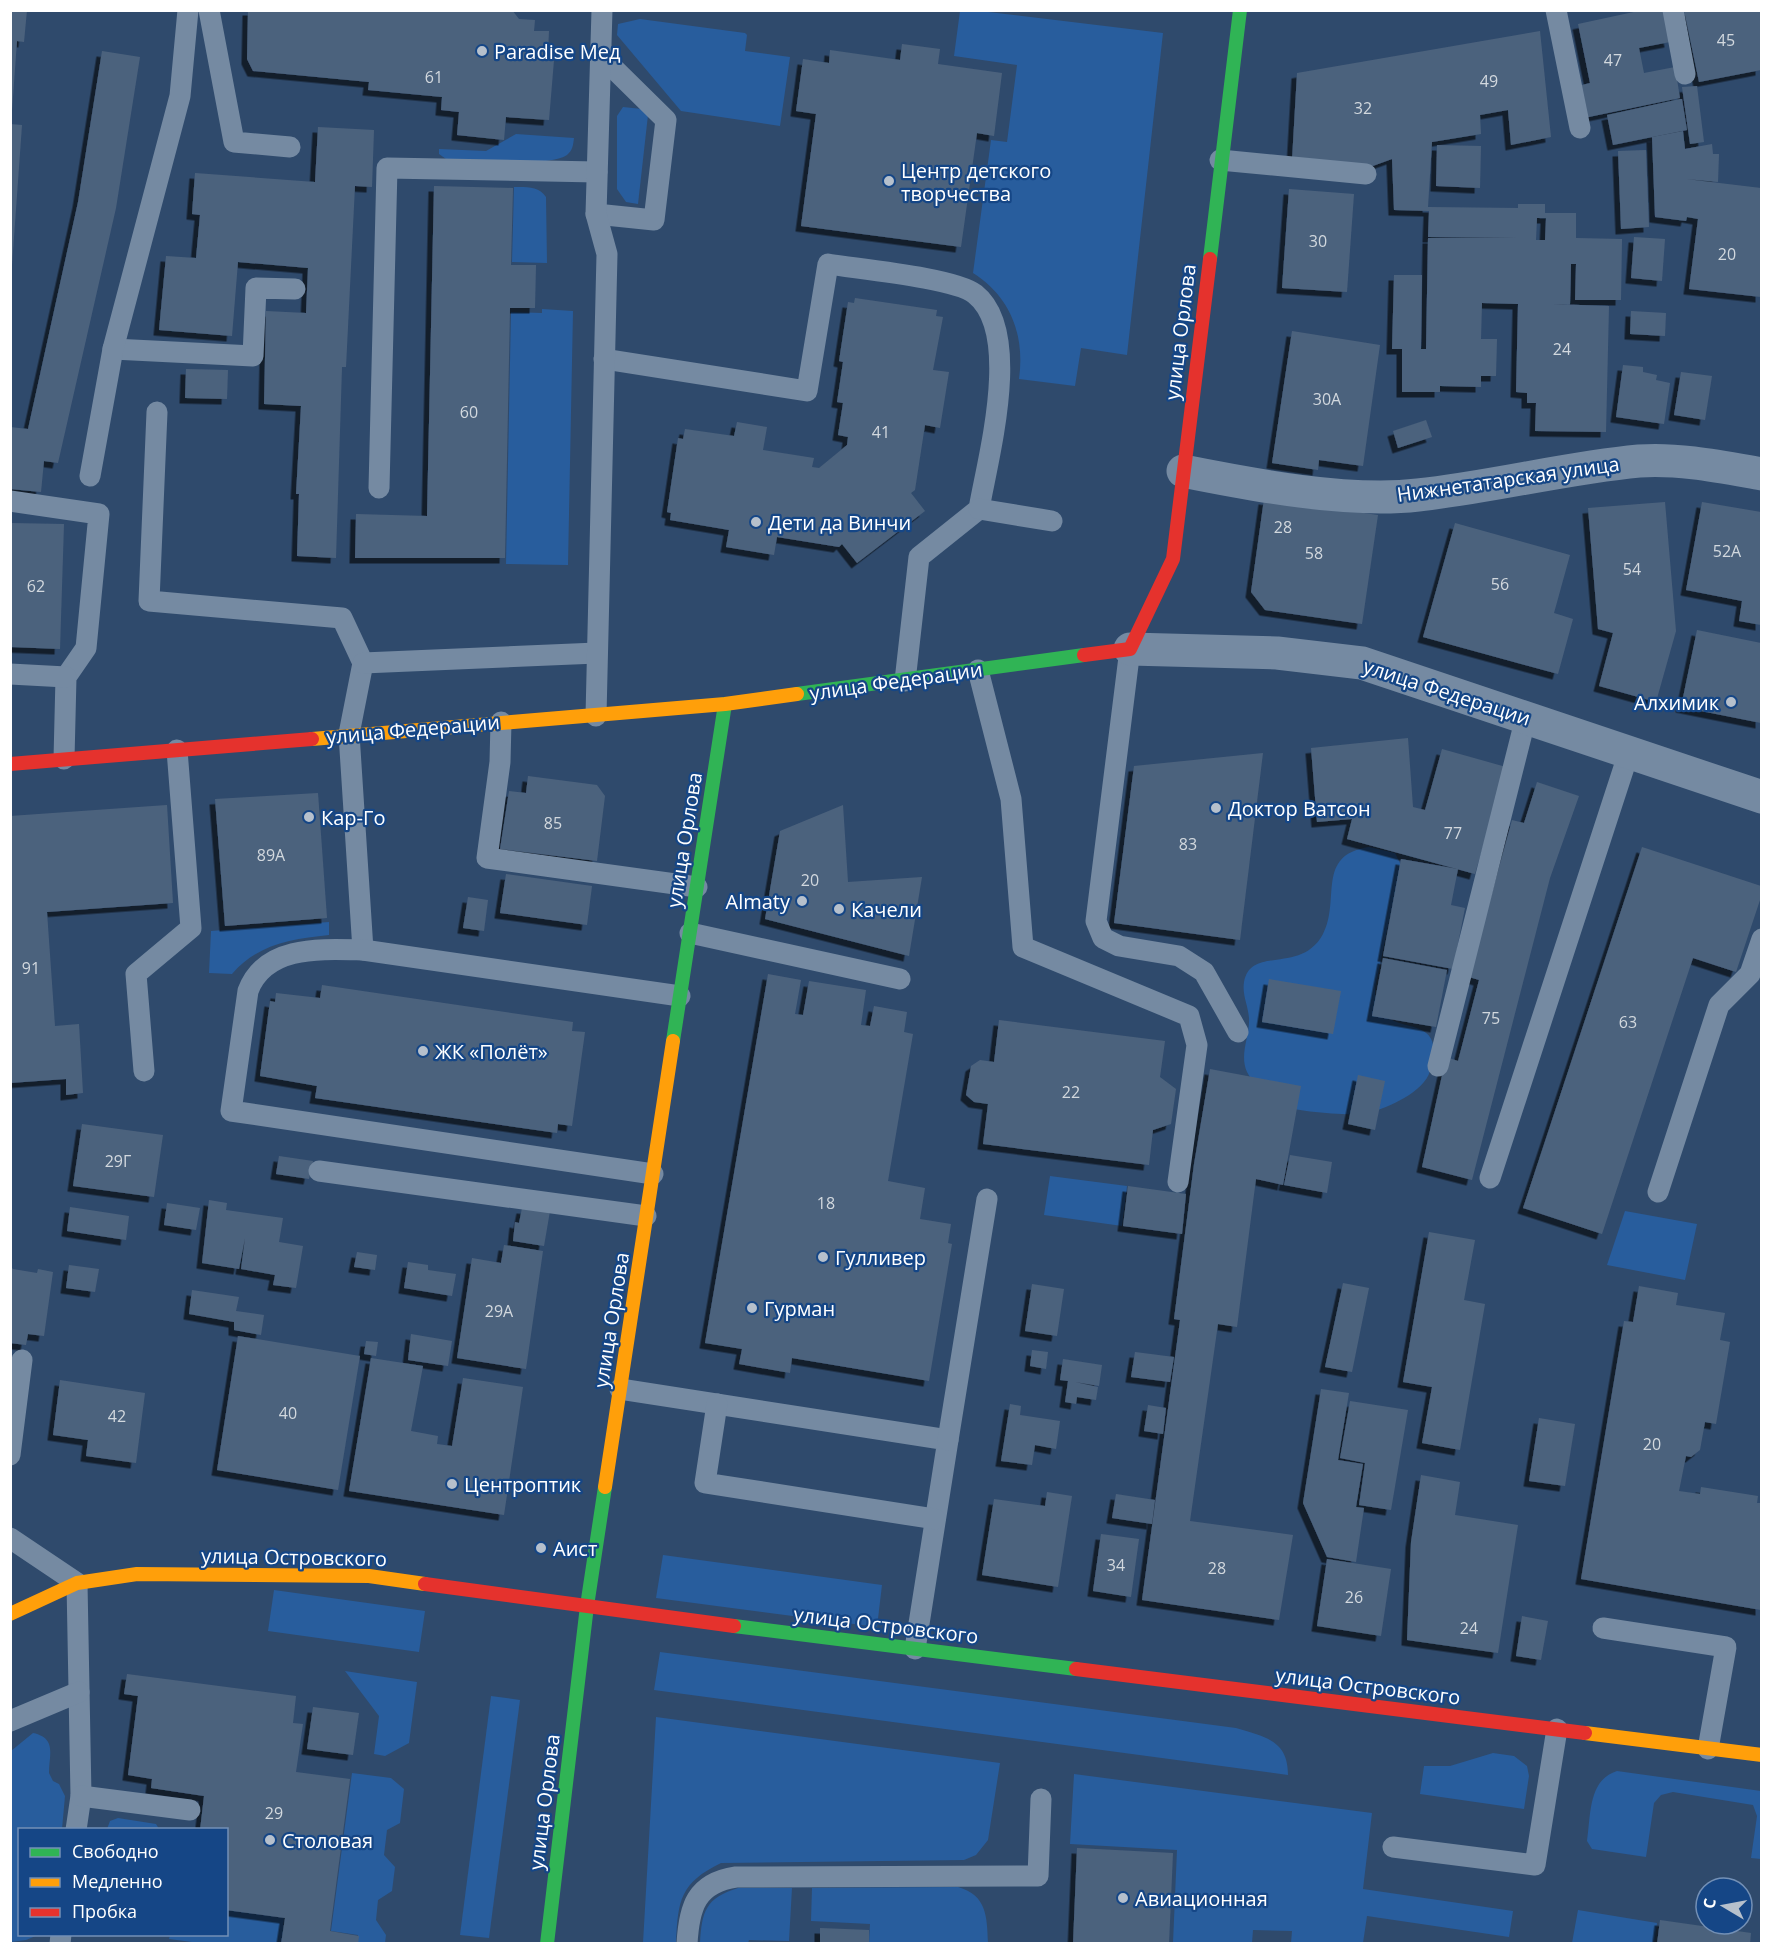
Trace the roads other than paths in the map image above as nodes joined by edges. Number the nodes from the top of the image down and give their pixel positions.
1 (188, 10) edge
2 (209, 10) edge
3 (602, 10) edge
4 (1240, 10) edge
5 (1556, 10) edge
6 (1673, 10) edge
7 (600, 55) junction
8 (1685, 74) dead end
9 (1580, 128) dead end
10 (290, 147) dead end
11 (1220, 160) junction
12 (597, 172) junction
13 (1365, 174) dead end
14 (596, 214) junction
15 (295, 289) dead end
16 (113, 350) junction
17 (604, 358) junction
18 (157, 412) dead end
19 (1183, 471) junction
20 (1761, 474) edge
21 (90, 476) dead end
22 (379, 488) dead end
23 (10, 501) edge
24 (979, 509) junction
25 (1052, 521) dead end
26 (1130, 649) junction
27 (597, 653) junction
28 (363, 663) junction
29 (978, 670) junction
30 (10, 674) edge
31 (66, 677) junction
32 (904, 681) junction
33 (725, 704) junction
34 (596, 716) junction
35 (1526, 717) junction
36 (501, 722) junction
37 (349, 734) junction
38 (177, 750) junction
39 (1629, 752) junction
40 (64, 759) junction
41 (10, 764) edge
42 (1761, 797) edge
43 (697, 886) junction
44 (690, 933) junction
45 (1761, 939) edge
46 (363, 950) junction
47 (900, 979) dead end
48 (680, 996) junction
49 (1238, 1032) dead end
50 (1438, 1066) dead end
51 (144, 1071) dead end
52 (319, 1171) dead end
53 (653, 1174) junction
54 (1490, 1178) dead end
55 (1178, 1182) dead end
56 (1658, 1192) dead end
57 (987, 1199) dead end
58 (646, 1216) junction
59 (22, 1360) dead end
60 (620, 1389) junction
61 (717, 1404) junction
62 (948, 1440) junction
63 (10, 1455) edge
64 (935, 1519) junction
65 (10, 1538) edge
66 (77, 1583) junction
67 (587, 1606) junction
68 (10, 1614) edge
69 (1602, 1628) dead end
70 (915, 1649) junction
71 (79, 1692) junction
72 (10, 1721) edge
73 (1557, 1729) junction
74 (1708, 1749) junction
75 (1761, 1755) edge
76 (81, 1796) junction
77 (1041, 1799) dead end
78 (190, 1810) dead end
79 (76, 1828) edge
80 (1393, 1847) dead end
81 (547, 1944) edge
82 (687, 1944) edge

1 - 16 lane
2 - 10 lane
3 - 7 lane
4 - 11 street, улица Орлова
5 - 9 lane
6 - 8 lane
7 - 12 lane
7 - 14 lane
11 - 13 lane
11 - 19 street, улица Орлова
12 - 14 lane
12 - 22 lane
14 - 17 lane
15 - 16 lane
16 - 21 lane
17 - 24 lane
17 - 27 lane
18 - 28 lane
19 - 20 street, Нижнетатарская улица
19 - 26 street, улица Орлова
23 - 31 lane
24 - 25 lane
24 - 32 lane
26 - 29 street, улица Федерации
26 - 35 street, улица Федерации
26 - 49 lane
27 - 28 lane
27 - 34 lane
28 - 37 lane
29 - 32 street, улица Федерации
29 - 55 lane
30 - 31 lane
31 - 40 lane
32 - 33 street, улица Федерации
33 - 34 street, улица Федерации
33 - 43 street, улица Орлова
34 - 36 street, улица Федерации
35 - 39 street, улица Федерации
35 - 50 lane
36 - 37 street, улица Федерации
36 - 43 lane
37 - 38 street, улица Федерации
37 - 46 lane
38 - 40 street, улица Федерации
38 - 51 lane
39 - 42 street, улица Федерации
39 - 54 lane
40 - 41 street, улица Федерации
43 - 44 street, улица Орлова
44 - 47 lane
44 - 48 street, улица Орлова
45 - 56 lane
46 - 48 lane
46 - 53 lane
48 - 53 street, улица Орлова
52 - 58 lane
53 - 58 street, улица Орлова
57 - 62 lane
58 - 60 street, улица Орлова
59 - 63 lane
60 - 61 lane
60 - 67 street, улица Орлова
61 - 62 lane
61 - 64 lane
62 - 64 lane
64 - 70 lane
65 - 66 lane
66 - 67 street, улица Островского
66 - 68 street, улица Островского
66 - 71 lane
67 - 70 street, улица Островского
67 - 81 street, улица Орлова
69 - 74 lane
70 - 73 street, улица Островского
71 - 72 lane
71 - 76 lane
73 - 74 street, улица Островского
73 - 80 lane
74 - 75 street, улица Островского
76 - 78 lane
76 - 79 lane
77 - 82 lane

